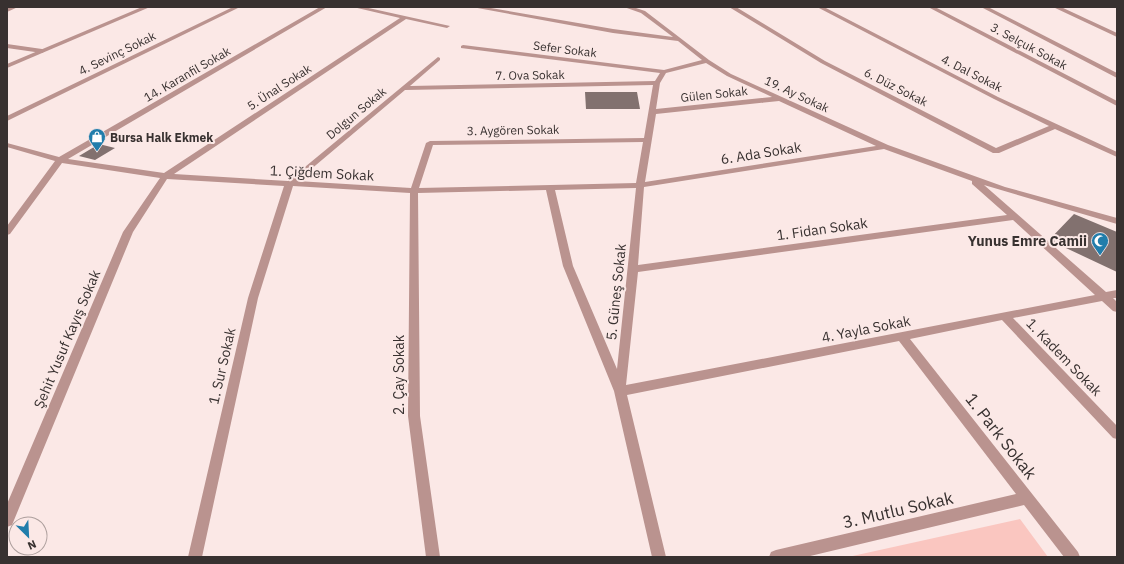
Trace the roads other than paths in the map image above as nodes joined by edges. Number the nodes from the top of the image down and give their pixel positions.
1 (15, 7) edge
2 (143, 7) edge
3 (237, 7) edge
4 (324, 7) edge
5 (356, 7) edge
6 (475, 7) edge
7 (628, 7) edge
8 (732, 7) edge
9 (820, 7) edge
10 (931, 7) edge
11 (984, 7) edge
12 (1056, 7) edge
13 (7, 10) edge
14 (406, 17) junction
15 (447, 26) dead end
16 (1117, 35) edge
17 (680, 39) junction
18 (7, 46) edge
19 (463, 47) dead end
20 (42, 51) junction
21 (438, 59) dead end
22 (707, 61) junction
23 (7, 66) edge
24 (664, 72) junction
25 (1117, 76) edge
26 (657, 84) junction
27 (404, 88) junction
28 (778, 99) junction
29 (1117, 104) edge
30 (651, 112) junction
31 (7, 120) edge
32 (1055, 126) junction
33 (647, 140) junction
34 (7, 145) edge
35 (885, 147) junction
36 (1117, 155) edge
37 (60, 160) junction
38 (165, 176) junction
39 (971, 178) junction
40 (289, 184) junction
41 (640, 185) junction
42 (550, 187) junction
43 (414, 191) junction
44 (1015, 217) junction
45 (1117, 221) edge
46 (7, 232) edge
47 (633, 269) junction
48 (1117, 294) edge
49 (1104, 296) junction
50 (1117, 308) edge
51 (1005, 317) junction
52 (902, 337) junction
53 (620, 391) junction
54 (1117, 434) edge
55 (1028, 498) junction
56 (7, 520) edge
57 (195, 557) edge
58 (432, 557) edge
59 (659, 557) edge
60 (776, 557) edge
61 (1073, 557) edge

1 - 13 street
2 - 20 street
3 - 31 street, 4. Sevinç Sokak
4 - 37 street, 14. Karanfil Sokak
5 - 14 street
6 - 17 street
7 - 17 street, 19. Ay Sokak
8 - 32 street, 6. Düz Sokak
9 - 32 street, 4. Dal Sokak
10 - 29 street, 3. Selçuk Sokak
11 - 25 street
12 - 16 street
14 - 15 street
14 - 38 street, 5. Ünal Sokak
17 - 22 street, 19. Ay Sokak
18 - 20 street
19 - 24 street, Sefer Sokak
20 - 23 street
21 - 27 street, Dolgun Sokak
22 - 24 street
22 - 28 street, 19. Ay Sokak
24 - 26 street, 5. Güneş Sokak
26 - 27 street, 7. Ova Sokak
26 - 30 street, 5. Güneş Sokak
27 - 40 street, Dolgun Sokak
28 - 30 street, Gülen Sokak
28 - 35 street, 19. Ay Sokak
30 - 33 street, 5. Güneş Sokak
32 - 36 street, 4. Dal Sokak
33 - 41 street, 5. Güneş Sokak
33 - 43 street, 3. Aygören Sokak
34 - 37 street, 1. Çiğdem Sokak
35 - 39 street, 19. Ay Sokak
35 - 41 street, 6. Ada Sokak
37 - 38 street, 1. Çiğdem Sokak
37 - 46 street
38 - 40 street, 1. Çiğdem Sokak
38 - 56 street, Şehit Yusuf Kayış Sokak
39 - 44 street, 19. Ay Sokak
39 - 45 street, 19. Ay Sokak
40 - 43 street, 1. Çiğdem Sokak
40 - 57 street, 1. Sur Sokak
41 - 42 street, 1. Çiğdem Sokak
41 - 47 street, 5. Güneş Sokak
42 - 43 street, 1. Çiğdem Sokak
42 - 53 street
43 - 58 street, 2. Çay Sokak
44 - 47 street, 1. Fidan Sokak
44 - 49 street, 19. Ay Sokak
47 - 53 street, 5. Güneş Sokak
48 - 49 street, 4. Yayla Sokak
49 - 50 street, 19. Ay Sokak
49 - 51 street, 4. Yayla Sokak
51 - 52 street, 4. Yayla Sokak
51 - 54 street, 1. Kadem Sokak
52 - 53 street, 4. Yayla Sokak
52 - 55 street, 1. Park Sokak
53 - 59 street, 5. Güneş Sokak
55 - 60 street, 3. Mutlu Sokak
55 - 61 street, 1. Park Sokak

